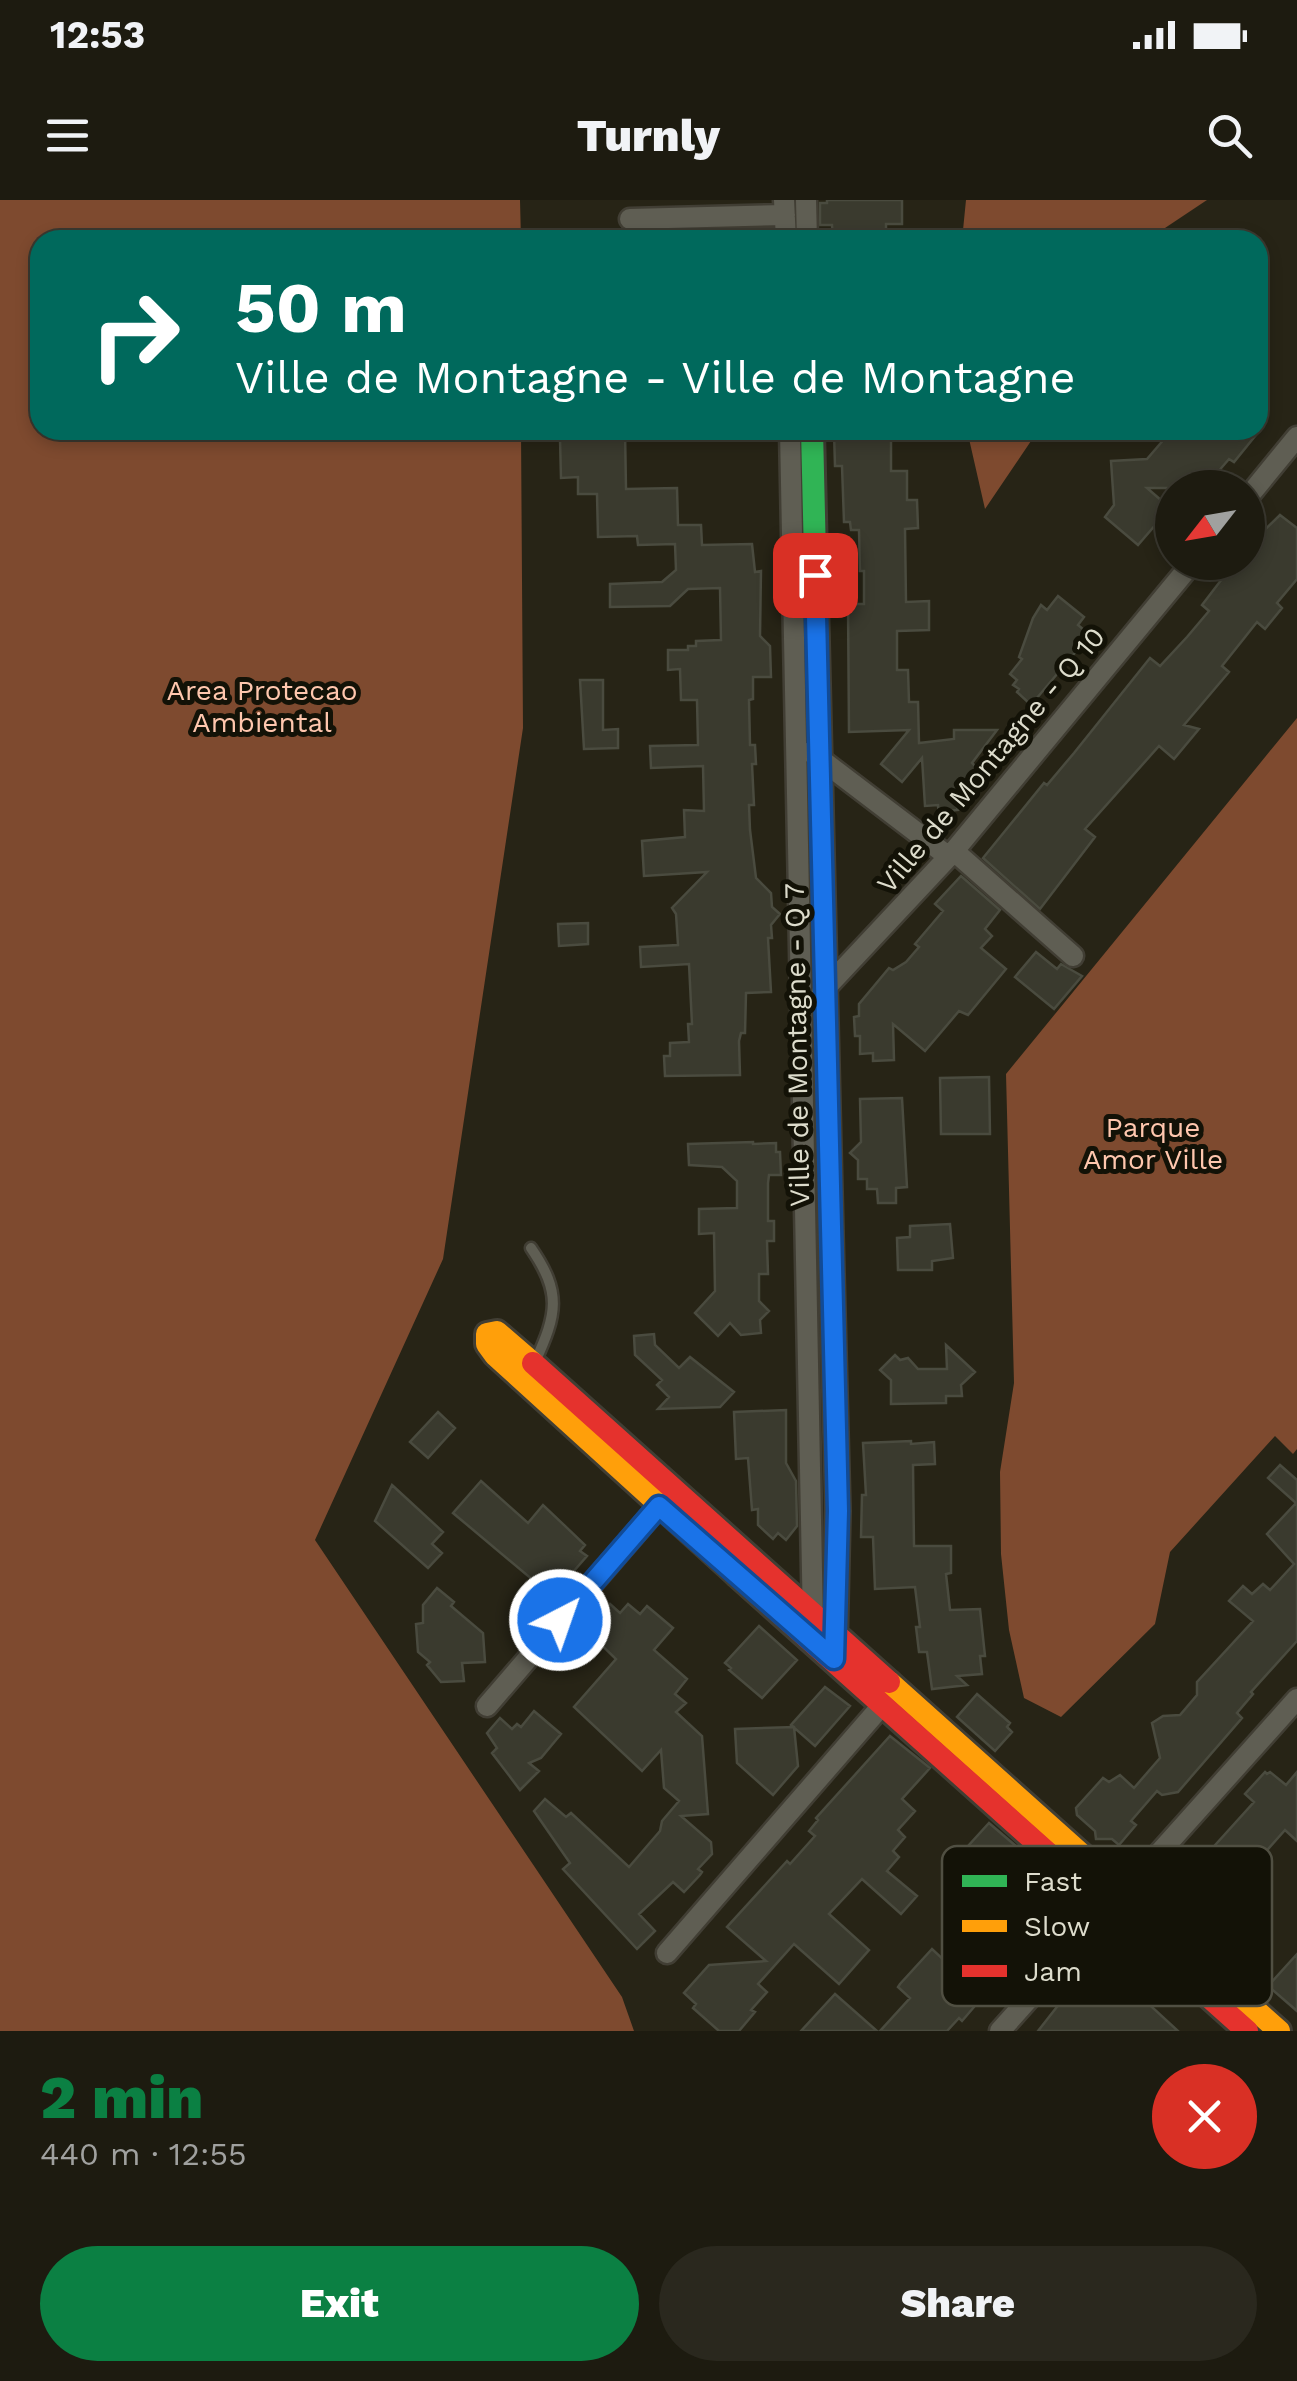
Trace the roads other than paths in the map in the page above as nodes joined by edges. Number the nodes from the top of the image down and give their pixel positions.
1 (806, 200) edge
2 (785, 207) edge
3 (630, 219) dead end
4 (807, 230) edge
5 (1297, 437) edge
6 (790, 440) edge
7 (812, 440) edge
8 (1265, 476) edge
9 (1178, 580) edge
10 (796, 742) junction
11 (820, 757) junction
12 (951, 854) junction
13 (1074, 956) dead end
14 (826, 989) junction
15 (802, 1008) junction
16 (531, 1248) dead end
17 (496, 1344) dead end
18 (529, 1372) junction
19 (666, 1498) junction
20 (814, 1614) junction
21 (812, 1640) junction
22 (836, 1648) junction
23 (890, 1696) junction
24 (1297, 1699) edge
25 (486, 1706) dead end
26 (1056, 1846) edge
27 (1166, 1846) edge
28 (666, 1952) dead end
29 (1022, 2006) edge
30 (1223, 2006) edge
31 (1248, 2006) edge
32 (1000, 2031) edge
33 (1248, 2031) edge
34 (1279, 2031) edge

1 - 4 street
2 - 3 street
5 - 8 street
6 - 10 street, Ville de Montagne - Q 7
7 - 11 street, Ville de Montagne - Q 7
9 - 12 street, Ville de Montagne - Q 10
10 - 11 street
10 - 15 street, Ville de Montagne - Q 7
11 - 12 street
11 - 14 street, Ville de Montagne - Q 7
12 - 13 street
12 - 14 street, Ville de Montagne - Q 10
14 - 15 street, Ville de Montagne - Q 10
14 - 22 street, Ville de Montagne - Q 7
15 - 20 street, Ville de Montagne - Q 7
16 - 18 lane
17 - 18 street
18 - 19 street
19 - 20 street
19 - 21 street
19 - 25 street
20 - 21 street, Ville de Montagne - Q 7
20 - 22 street
21 - 22 street
22 - 23 street
23 - 26 street
23 - 28 street
24 - 27 street
29 - 32 street
30 - 33 street
31 - 34 street

